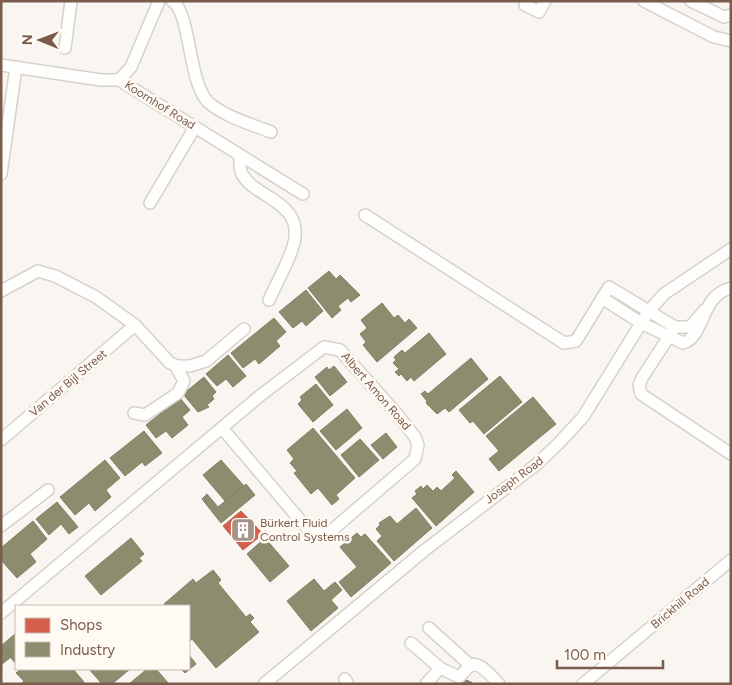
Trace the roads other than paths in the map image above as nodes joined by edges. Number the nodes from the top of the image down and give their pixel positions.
1 (71, 1) edge
2 (159, 1) edge
3 (172, 1) edge
4 (527, 1) edge
5 (545, 1) edge
6 (644, 1) edge
7 (691, 1) edge
8 (667, 7) edge
9 (731, 15) edge
10 (731, 41) edge
11 (65, 48) dead end
12 (1, 65) edge
13 (16, 67) junction
14 (119, 80) junction
15 (195, 127) junction
16 (271, 132) dead end
17 (240, 155) junction
18 (1, 174) edge
19 (303, 194) dead end
20 (150, 203) dead end
21 (366, 215) dead end
22 (731, 249) edge
23 (731, 288) edge
24 (1, 291) edge
25 (602, 298) junction
26 (269, 300) dead end
27 (705, 310) junction
28 (648, 312) junction
29 (642, 323) junction
30 (135, 326) junction
31 (675, 327) junction
32 (244, 329) dead end
33 (670, 338) junction
34 (175, 365) junction
35 (134, 413) dead end
36 (222, 428) junction
37 (1, 440) edge
38 (731, 454) edge
39 (48, 490) dead end
40 (1, 526) edge
41 (731, 560) edge
42 (1, 613) edge
43 (429, 628) dead end
44 (411, 643) dead end
45 (471, 666) junction
46 (440, 668) junction
47 (453, 675) junction
48 (264, 684) edge
49 (426, 684) edge
50 (445, 684) edge
51 (499, 684) edge
52 (583, 684) edge

1 - 11 street
2 - 14 street
3 - 16 street
4 - 5 street
6 - 8 street
7 - 9 street
8 - 10 street
12 - 13 street, Koornhof Road
13 - 14 street, Koornhof Road
13 - 18 street
14 - 15 street, Koornhof Road
15 - 17 street, Koornhof Road
15 - 20 street
17 - 19 street, Koornhof Road
17 - 26 street
21 - 25 street
22 - 28 street, Joseph Road
23 - 27 street
24 - 30 street
25 - 28 street
25 - 29 street
27 - 31 street
27 - 33 street
28 - 29 street, Joseph Road
28 - 31 street
29 - 33 street
29 - 48 street, Joseph Road
30 - 34 street
30 - 37 street, Van der Bijl Street
31 - 33 street
32 - 34 street
33 - 38 street
34 - 35 street
36 - 36 street, Albert Amon Road
36 - 42 street, Albert Amon Road
39 - 40 street
41 - 52 street, Brickhill Road
43 - 45 street
44 - 46 street
45 - 47 street
45 - 51 street
46 - 47 street
46 - 49 street
47 - 50 street

